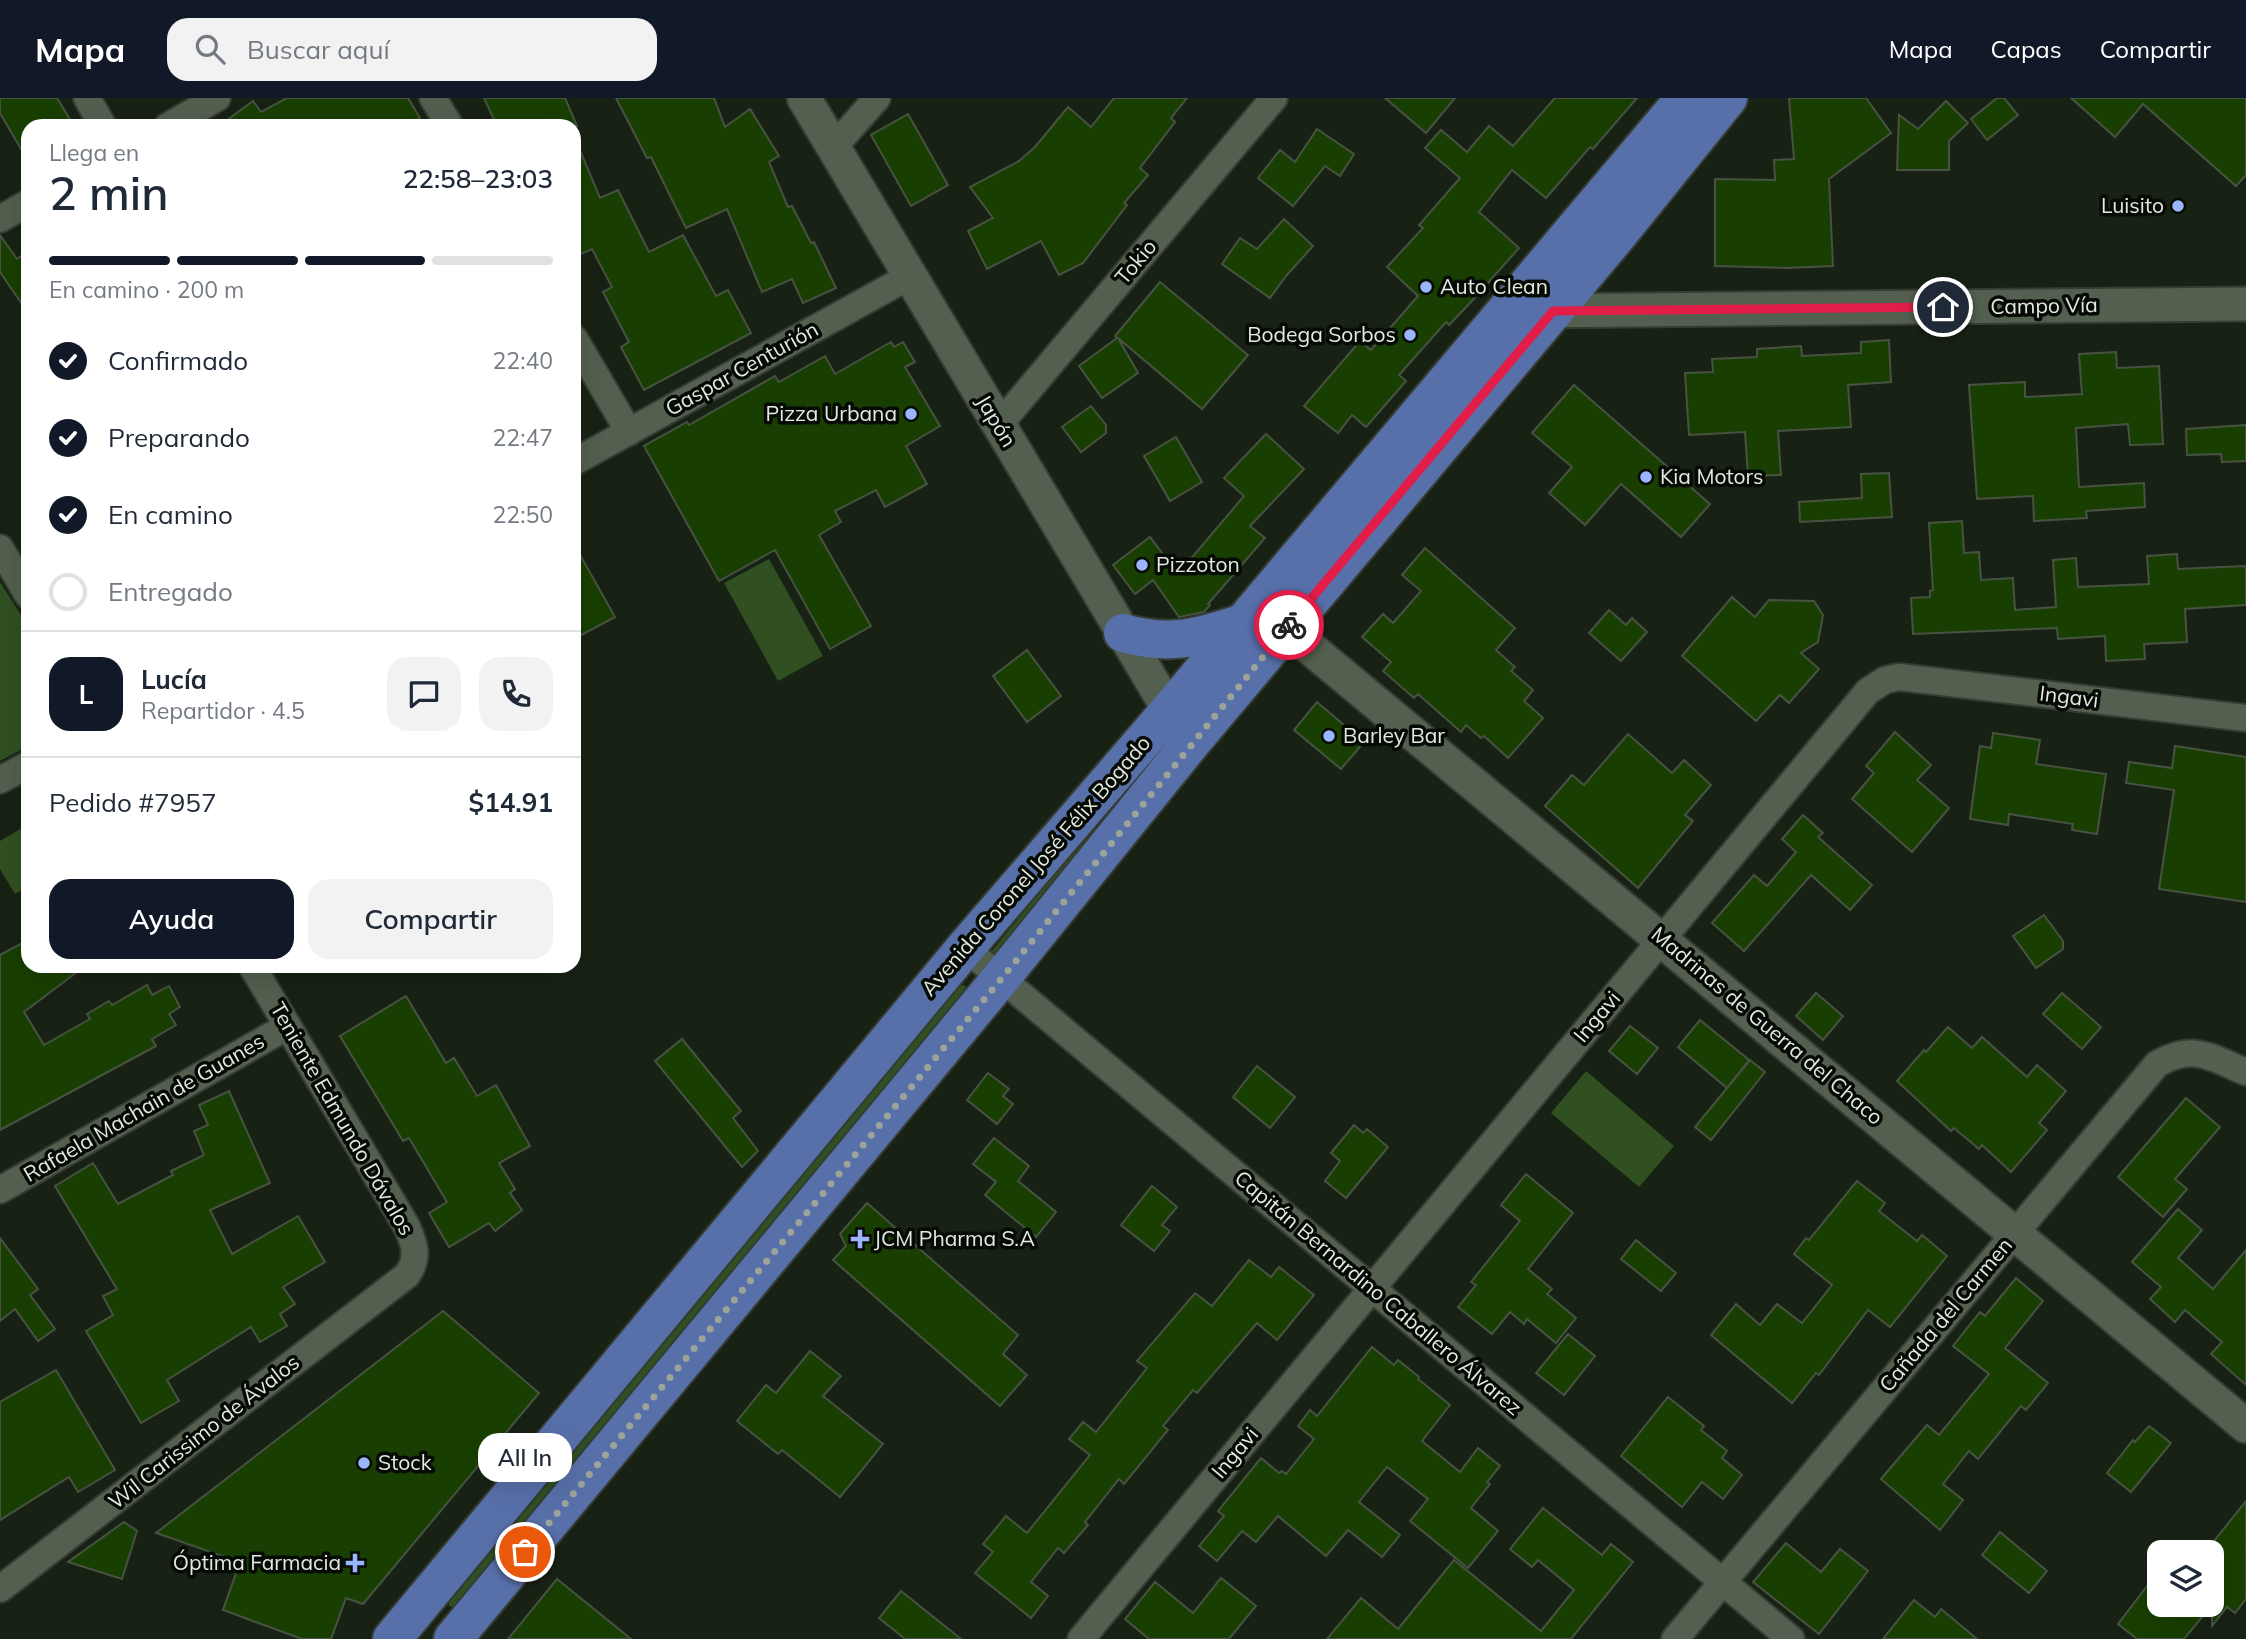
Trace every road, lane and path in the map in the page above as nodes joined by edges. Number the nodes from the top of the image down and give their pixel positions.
1 (87, 98) edge
2 (217, 98) edge
3 (433, 98) edge
4 (804, 98) edge
5 (877, 98) edge
6 (1274, 98) edge
7 (1685, 98) edge
8 (1728, 98) edge
9 (99, 119) edge
10 (180, 119) edge
11 (446, 119) edge
12 (833, 148) junction
13 (21, 207) edge
14 (0, 219) edge
15 (910, 276) junction
16 (2246, 304) edge
17 (1507, 311) junction
18 (1553, 311) junction
19 (581, 350) edge
20 (999, 425) junction
21 (629, 432) junction
22 (581, 458) edge
23 (0, 548) edge
24 (21, 583) edge
25 (1243, 623) junction
26 (1286, 628) junction
27 (1123, 634) junction
28 (1169, 711) junction
29 (2246, 718) edge
30 (1190, 744) junction
31 (21, 769) edge
32 (0, 780) edge
33 (1661, 939) junction
34 (965, 948) junction
35 (256, 973) edge
36 (1002, 978) junction
37 (288, 1026) junction
38 (2246, 1072) edge
39 (0, 1190) edge
40 (2015, 1233) junction
41 (407, 1275) joint
42 (1372, 1289) junction
43 (2246, 1426) edge
44 (6, 1578) edge
45 (1723, 1582) junction
46 (392, 1639) edge
47 (453, 1639) edge
48 (1081, 1639) edge
49 (1675, 1639) edge
50 (1791, 1639) edge

1 - 9 street
2 - 10 street
3 - 11 street
4 - 12 street, Japón
5 - 12 street
6 - 20 street, Tokio
7 - 17 main road, Avenida Coronel José Félix Bogado
8 - 18 main road, Avenida Coronel José Félix Bogado
12 - 15 street, Japón
13 - 14 street
15 - 20 street, Japón
15 - 21 street, Gaspar Centurión
16 - 18 street, Campo Vía
17 - 18 street, Campo Vía
17 - 25 main road, Avenida Coronel José Félix Bogado
18 - 26 main road, Avenida Coronel José Félix Bogado
19 - 21 street
20 - 27 street, Japón
21 - 22 street, Gaspar Centurión
23 - 24 street
25 - 27 main road
25 - 28 main road, Avenida Coronel José Félix Bogado
26 - 30 main road, Avenida Coronel José Félix Bogado
26 - 33 street, Madrinas de Guerra del Chaco
27 - 28 street, Japón
28 - 30 street, Japón
28 - 34 main road, Avenida Coronel José Félix Bogado
29 - 33 street, Ingavi
30 - 36 main road, Avenida Coronel José Félix Bogado
31 - 32 street
33 - 40 street, Madrinas de Guerra del Chaco
33 - 42 street, Ingavi
34 - 36 street, Capitán Bernardino Caballero Álvarez
34 - 46 main road, Avenida Coronel José Félix Bogado
35 - 37 street, Teniente Edmundo Dávalos
36 - 42 street, Capitán Bernardino Caballero Álvarez
36 - 47 main road, Avenida Coronel José Félix Bogado
37 - 39 street, Rafaela Machain de Guanes
37 - 41 street, Teniente Edmundo Dávalos
38 - 40 street, Cañada del Carmen
40 - 43 street, Madrinas de Guerra del Chaco
40 - 45 street, Cañada del Carmen
41 - 44 street, Wil Carissimo de Ávalos
42 - 45 street, Capitán Bernardino Caballero Álvarez
42 - 48 street, Ingavi
45 - 49 street, Cañada del Carmen
45 - 50 street, Capitán Bernardino Caballero Álvarez

